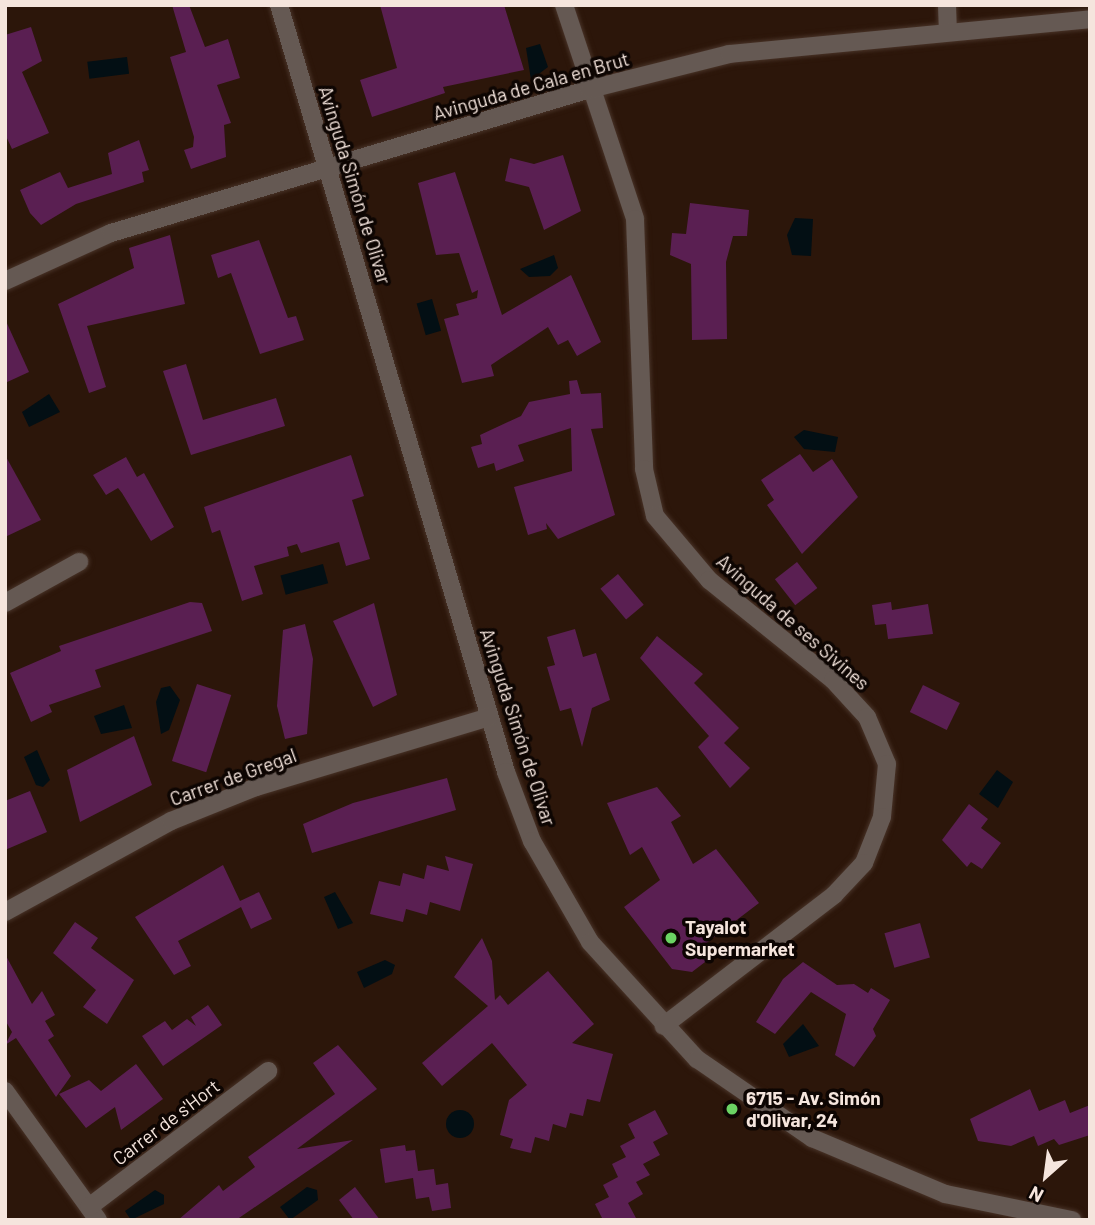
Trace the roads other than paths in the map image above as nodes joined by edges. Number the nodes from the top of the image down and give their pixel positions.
1 (279, 5) edge
2 (564, 5) edge
3 (947, 5) edge
4 (1090, 19) edge
5 (947, 31) junction
6 (590, 89) junction
7 (328, 167) junction
8 (5, 281) edge
9 (79, 562) dead end
10 (5, 603) edge
11 (489, 716) junction
12 (5, 912) edge
13 (663, 1026) junction
14 (268, 1071) dead end
15 (5, 1091) edge
16 (94, 1213) edge
17 (1072, 1220) edge

1 - 7 street, Avinguda Simón de Olivar
2 - 6 street, Avinguda de ses Sivines
3 - 5 street
4 - 5 street, Avinguda de Cala en Brut
5 - 6 street, Avinguda de Cala en Brut
6 - 7 street, Avinguda de Cala en Brut
6 - 13 street, Avinguda de ses Sivines
7 - 8 street, Avinguda de Cala en Brut
7 - 11 street, Avinguda Simón de Olivar
9 - 10 street
11 - 12 street, Carrer de Gregal
11 - 13 street, Avinguda Simón de Olivar
13 - 17 street, Avinguda Simón de Olivar
14 - 16 street, Carrer de s'Hort
15 - 16 street

